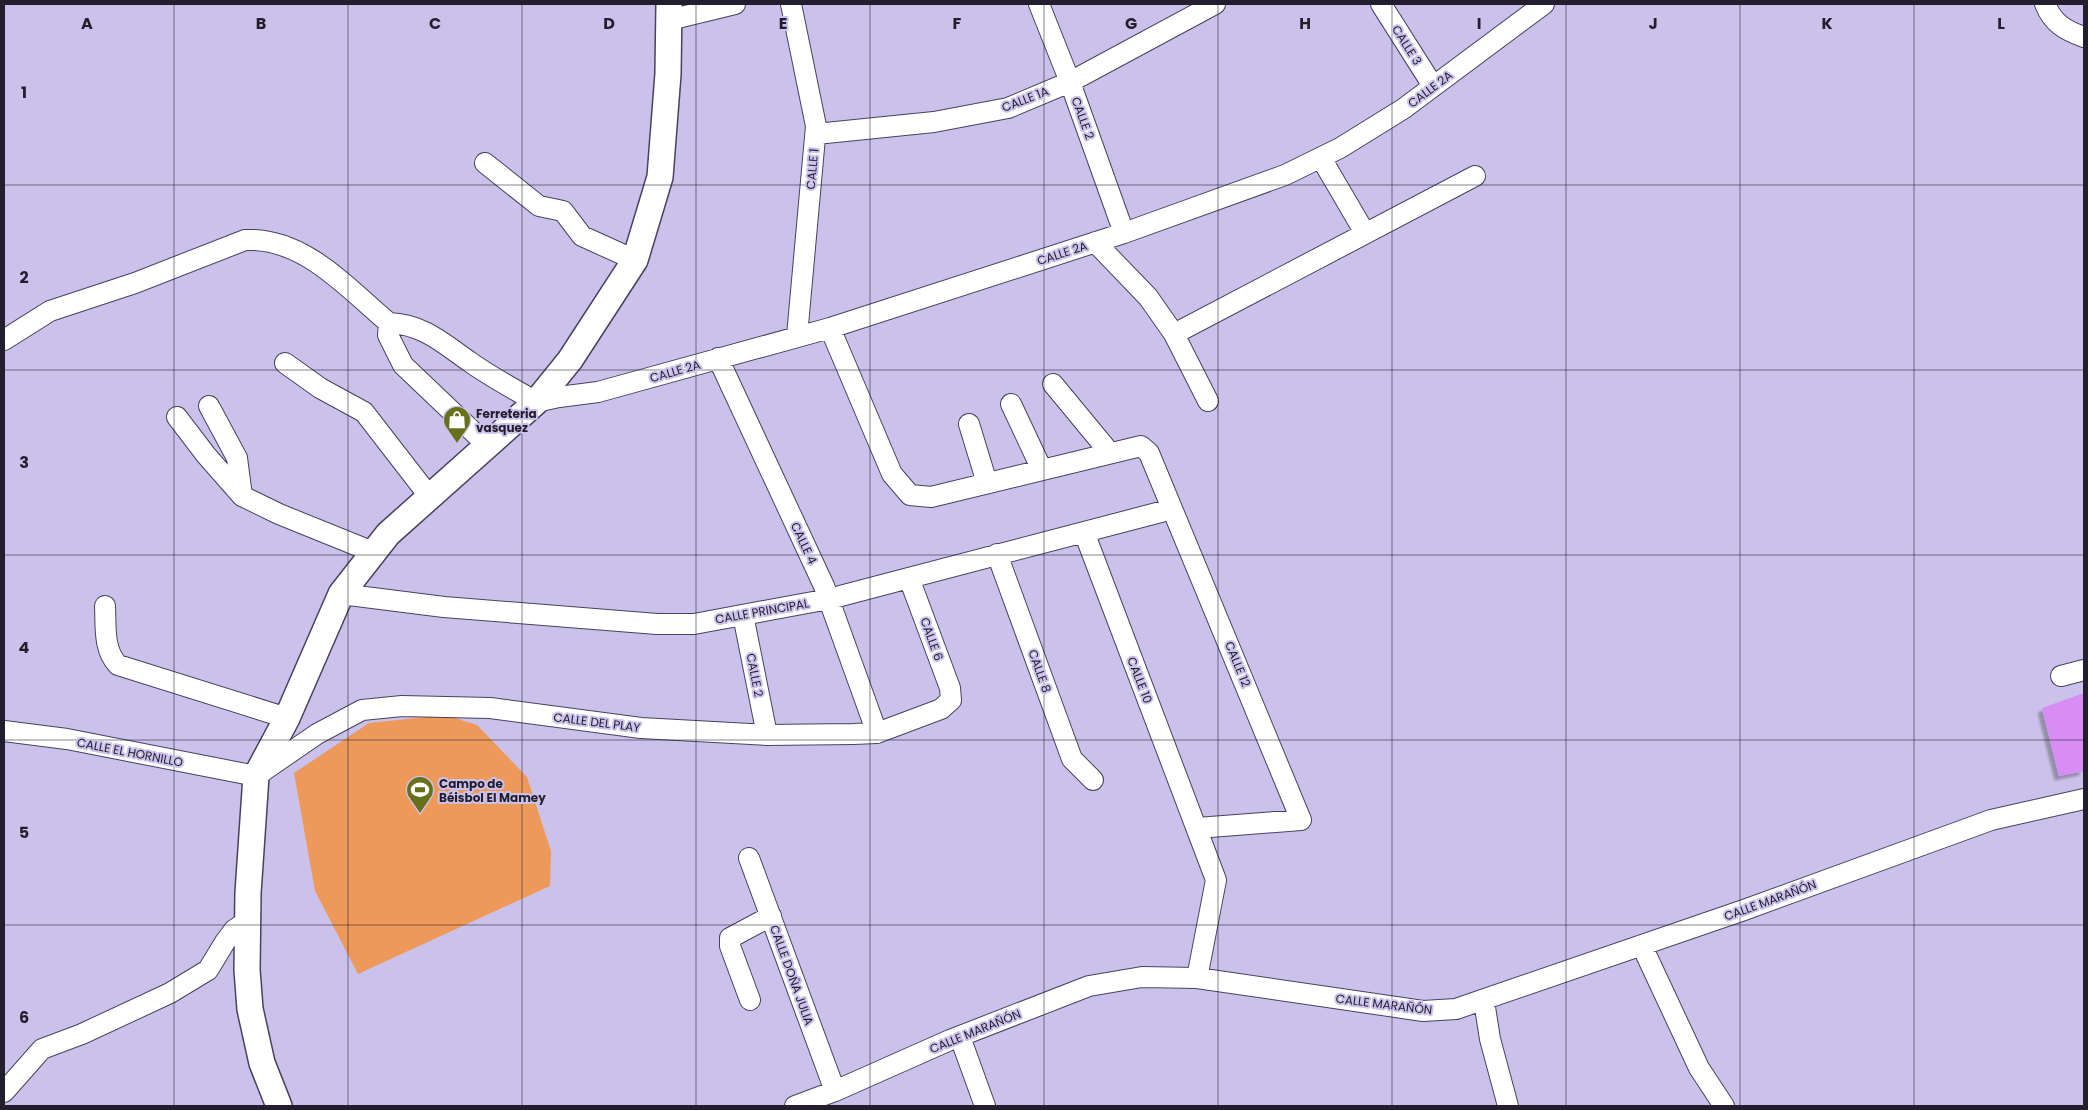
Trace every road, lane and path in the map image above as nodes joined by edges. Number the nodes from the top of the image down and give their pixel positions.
1 (735, 4) edge
2 (791, 4) edge
3 (1039, 4) edge
4 (1215, 4) edge
5 (1381, 4) edge
6 (1544, 4) edge
7 (2045, 4) edge
8 (669, 12) edge
9 (2084, 37) edge
10 (1070, 82) junction
11 (1433, 86) junction
12 (816, 134) junction
13 (1321, 158) junction
14 (485, 163) dead end
15 (1475, 176) dead end
16 (1124, 233) junction
17 (1364, 234) junction
18 (1095, 242) junction
19 (635, 260) junction
20 (389, 324) junction
21 (830, 328) junction
22 (1174, 334) junction
23 (798, 336) junction
24 (4, 340) edge
25 (718, 358) junction
26 (286, 363) dead end
27 (1053, 384) dead end
28 (1208, 401) dead end
29 (536, 402) junction
30 (1011, 404) dead end
31 (209, 406) dead end
32 (177, 417) dead end
33 (968, 424) dead end
34 (487, 446) junction
35 (1110, 453) junction
36 (1042, 470) junction
37 (988, 483) junction
38 (242, 496) junction
39 (429, 496) junction
40 (1172, 509) junction
41 (1084, 532) junction
42 (374, 552) junction
43 (997, 554) junction
44 (909, 578) junction
45 (342, 594) junction
46 (829, 599) junction
47 (105, 606) dead end
48 (743, 615) junction
49 (2084, 670) edge
50 (2061, 676) dead end
51 (950, 700) joint
52 (287, 718) junction
53 (4, 731) edge
54 (877, 732) junction
55 (767, 735) junction
56 (256, 776) junction
57 (1093, 780) dead end
58 (2084, 799) edge
59 (1197, 828) junction
60 (749, 858) dead end
61 (771, 916) junction
62 (247, 921) junction
63 (1642, 946) junction
64 (1198, 978) junction
65 (750, 1000) dead end
66 (1484, 1001) junction
67 (960, 1037) junction
68 (836, 1091) junction
69 (4, 1092) edge
70 (279, 1106) edge
71 (794, 1106) edge
72 (985, 1106) edge
73 (1508, 1106) edge
74 (1724, 1106) edge

1 - 8 street
2 - 12 street, CALLE 1
3 - 10 street, CALLE 2
4 - 10 street, CALLE 1A
5 - 11 street, CALLE 3
6 - 11 street, CALLE 2A
7 - 9 street
8 - 19 main road
10 - 12 street, CALLE 1A
10 - 16 street, CALLE 2
11 - 13 street, CALLE 2A
12 - 23 street, CALLE 1
13 - 16 street, CALLE 2A
13 - 17 street
14 - 19 street
15 - 17 street
16 - 18 street, CALLE 2A
17 - 22 street
18 - 21 street, CALLE 2A
18 - 22 street
19 - 29 main road
20 - 24 street
20 - 29 street
20 - 34 street
21 - 23 street, CALLE 2A
21 - 37 street
22 - 28 street
23 - 25 street, CALLE 2A
25 - 29 street, CALLE 2A
25 - 46 street, CALLE 4
26 - 39 street
27 - 35 street
29 - 34 main road
30 - 36 street
31 - 38 street
32 - 38 street
33 - 37 street
34 - 39 main road
35 - 36 street
35 - 40 street, CALLE 12
36 - 37 street
38 - 42 street
39 - 42 main road
40 - 41 street, CALLE PRINCIPAL
40 - 59 street, CALLE 12
41 - 43 street, CALLE PRINCIPAL
41 - 59 street, CALLE 10
42 - 45 main road
43 - 44 street, CALLE PRINCIPAL
43 - 57 street, CALLE 8
44 - 46 street, CALLE PRINCIPAL
44 - 51 street, CALLE 6
45 - 48 street, CALLE PRINCIPAL
45 - 52 main road
46 - 48 street, CALLE PRINCIPAL
46 - 54 street, CALLE 4
47 - 52 street
48 - 55 street, CALLE 2
49 - 50 street
51 - 54 street, CALLE DEL PLAY
52 - 56 main road
53 - 56 street, CALLE EL HORNILLO
54 - 55 street, CALLE DEL PLAY
55 - 56 street, CALLE DEL PLAY
56 - 62 main road
58 - 63 street, CALLE MARAÑÓN
59 - 64 street, CALLE 10
60 - 61 street, CALLE DOÑA JULIA
61 - 65 street
61 - 68 street, CALLE DOÑA JULIA
62 - 69 street
62 - 70 main road
63 - 66 street, CALLE MARAÑÓN
63 - 74 street
64 - 66 street, CALLE MARAÑÓN
64 - 67 street, CALLE MARAÑÓN
66 - 73 street
67 - 68 street, CALLE MARAÑÓN
67 - 72 street
68 - 71 street, CALLE MARAÑÓN

